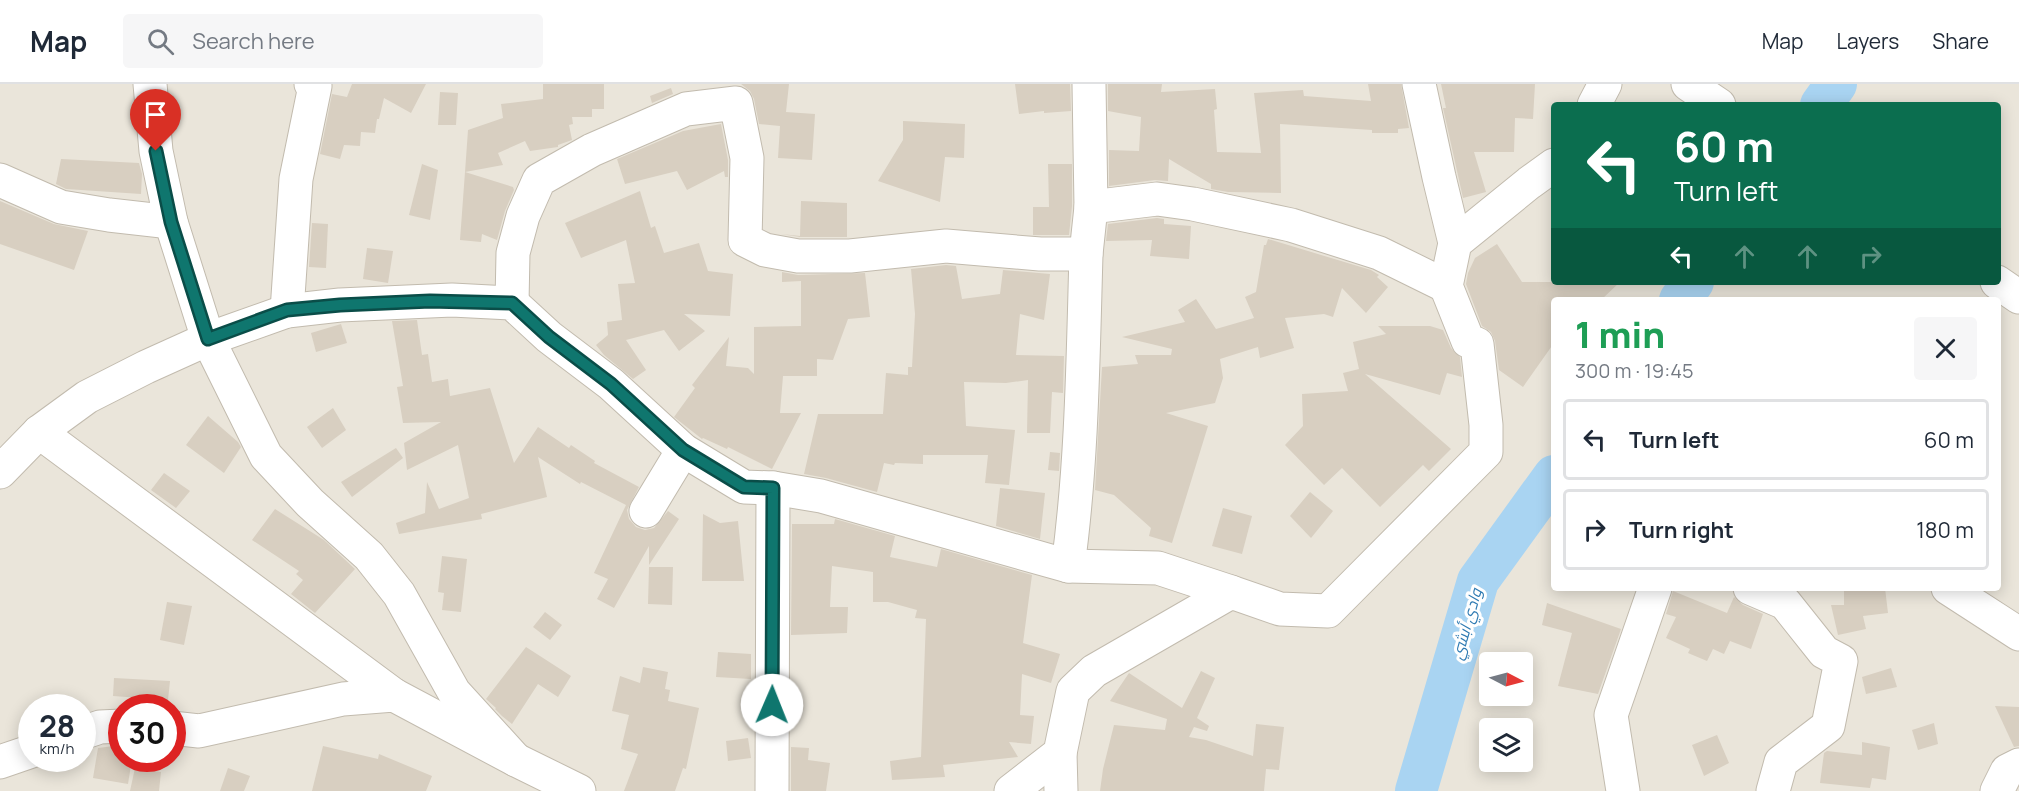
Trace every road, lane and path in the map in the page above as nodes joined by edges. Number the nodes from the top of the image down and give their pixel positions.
1 (150, 84) edge
2 (311, 84) edge
3 (1089, 84) edge
4 (1419, 84) edge
5 (1605, 84) edge
6 (687, 96) edge
7 (1596, 102) edge
8 (1551, 167) edge
9 (0, 180) edge
10 (1091, 207) junction
11 (171, 222) junction
12 (1455, 243) junction
13 (1086, 254) junction
14 (1446, 286) junction
15 (512, 303) junction
16 (287, 310) junction
17 (208, 339) junction
18 (39, 432) junction
19 (683, 450) junction
20 (0, 472) edge
21 (773, 488) junction
22 (646, 511) dead end
23 (1068, 567) junction
24 (1654, 591) edge
25 (1757, 591) edge
26 (1953, 591) edge
27 (1231, 592) junction
28 (2019, 634) edge
29 (394, 695) junction
30 (186, 730) edge
31 (1060, 753) junction
32 (18, 756) edge
33 (516, 760) junction
34 (0, 762) edge
35 (2019, 765) edge
36 (579, 791) edge
37 (772, 791) edge
38 (1011, 791) edge
39 (1061, 791) edge
40 (1623, 791) edge
41 (1773, 791) edge
42 (1997, 791) edge

1 - 11 street
2 - 16 street
3 - 10 street
4 - 12 street
5 - 7 street
6 - 13 street
6 - 15 street
8 - 12 street
9 - 11 street
10 - 13 street
10 - 14 street
11 - 17 street
12 - 14 street
13 - 23 street
14 - 27 street
15 - 16 street
15 - 19 street
16 - 17 street
17 - 18 street
17 - 33 street
18 - 20 street
18 - 29 street
19 - 21 street
19 - 22 street
21 - 23 street
21 - 37 street
23 - 27 street
24 - 40 street
25 - 41 street
26 - 28 street
27 - 31 street
29 - 30 street
29 - 33 street
31 - 38 street
31 - 39 street
32 - 34 street
33 - 36 street
35 - 42 street

